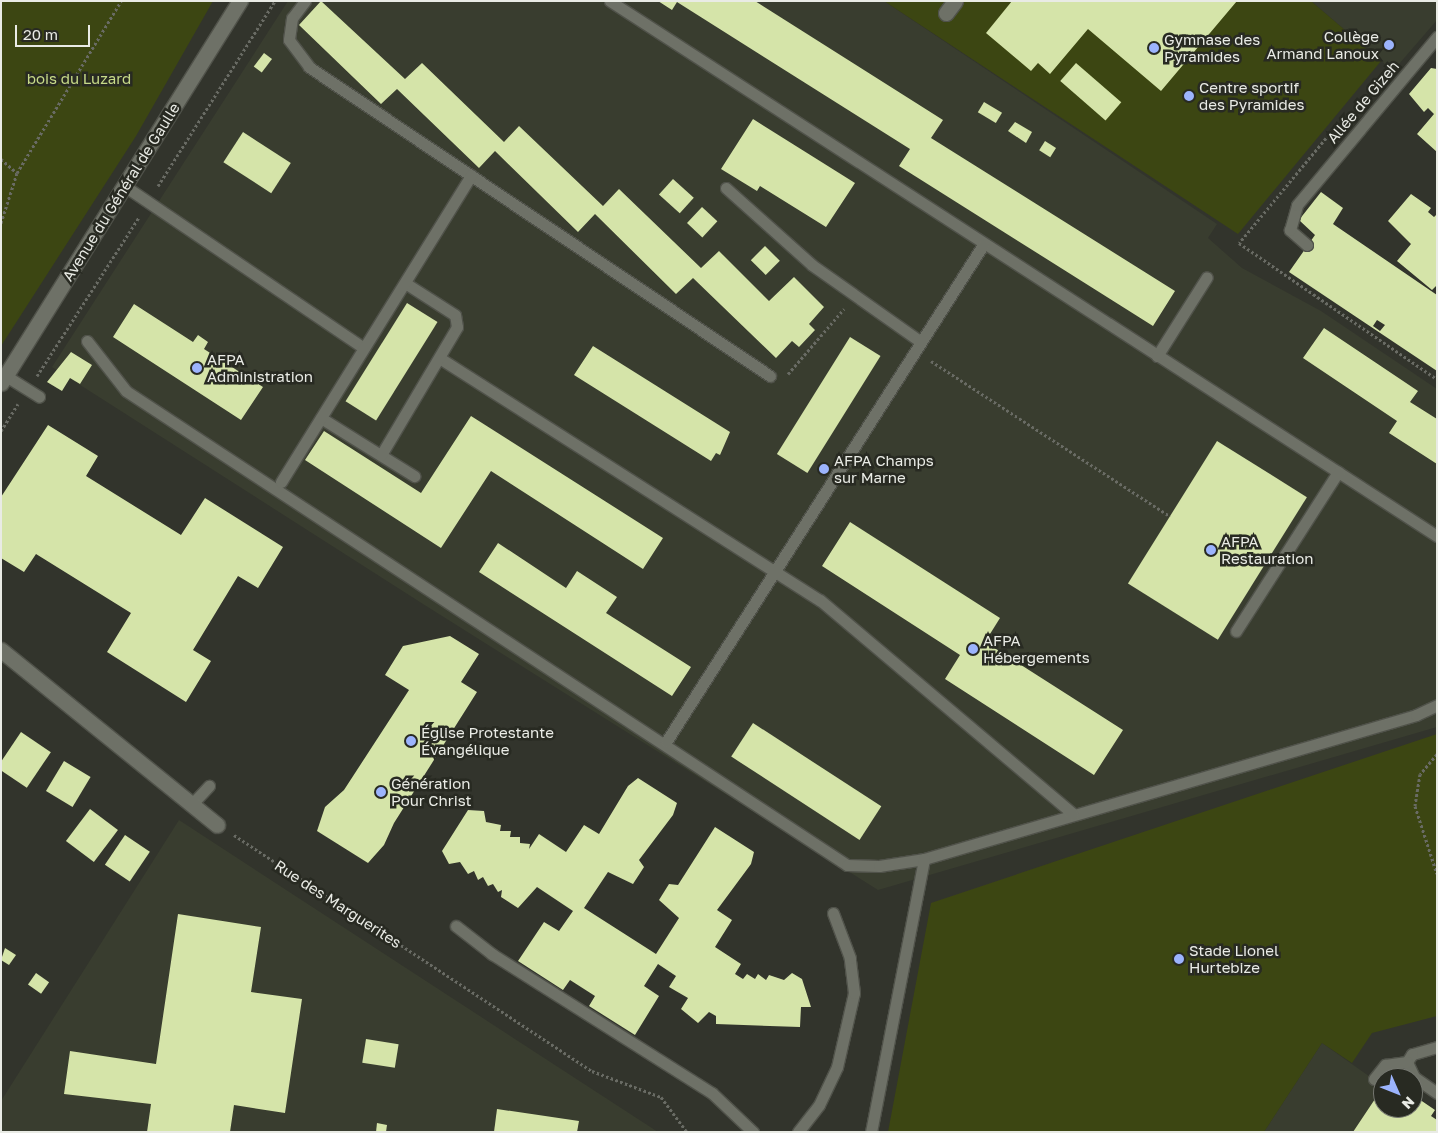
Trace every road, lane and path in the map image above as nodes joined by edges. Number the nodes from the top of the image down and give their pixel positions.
1 (121, 1) edge
2 (240, 1) edge
3 (305, 1) edge
4 (610, 1) edge
5 (1437, 37) edge
6 (1, 159) edge
7 (17, 173) junction
8 (471, 175) junction
9 (126, 186) junction
10 (726, 188) dead end
11 (1, 223) edge
12 (983, 245) junction
13 (1307, 245) dead end
14 (1207, 277) dead end
15 (405, 283) junction
16 (855, 296) junction
17 (87, 341) dead end
18 (918, 347) junction
19 (364, 348) junction
20 (1157, 356) junction
21 (440, 359) junction
22 (770, 376) joint
23 (3, 379) edge
24 (39, 397) dead end
25 (321, 418) junction
26 (381, 455) junction
27 (1338, 472) junction
28 (414, 476) dead end
29 (281, 482) dead end
30 (1170, 516) dead end
31 (1437, 536) edge
32 (775, 571) junction
33 (1236, 631) dead end
34 (1, 650) edge
35 (1437, 705) edge
36 (666, 742) junction
37 (1437, 754) edge
38 (209, 786) dead end
39 (192, 804) junction
40 (1073, 814) junction
41 (217, 824) joint
42 (924, 858) junction
43 (1437, 874) edge
44 (833, 913) dead end
45 (456, 926) dead end
46 (1437, 1047) edge
47 (1407, 1062) junction
48 (1383, 1068) edge
49 (1437, 1093) edge
50 (687, 1132) edge
51 (753, 1132) edge
52 (798, 1132) edge
53 (871, 1132) edge

1 - 7 path
2 - 9 main road, Avenue du Général de Gaulle
3 - 8 lane
4 - 12 lane
5 - 13 lane, Allée de Gizeh
6 - 7 path
7 - 11 path
8 - 15 lane
8 - 22 lane
9 - 19 lane
9 - 23 main road, Avenue du Général de Gaulle
10 - 16 lane
12 - 18 lane
12 - 20 lane
14 - 20 lane
15 - 19 lane
15 - 21 lane
16 - 18 lane
16 - 22 path
17 - 36 lane
18 - 30 path
18 - 32 lane
19 - 25 lane
20 - 27 lane
21 - 26 lane
21 - 32 lane
23 - 24 lane
25 - 26 lane
25 - 29 lane
26 - 28 lane
27 - 31 lane
27 - 33 lane
32 - 36 lane
32 - 40 lane
34 - 39 main road
35 - 40 lane
36 - 42 lane
37 - 43 path
38 - 39 lane
39 - 41 main road
40 - 42 lane
41 - 50 path, Rue des Marguerites
42 - 53 lane
44 - 52 lane
45 - 51 lane
46 - 47 lane
47 - 48 lane
47 - 49 lane

